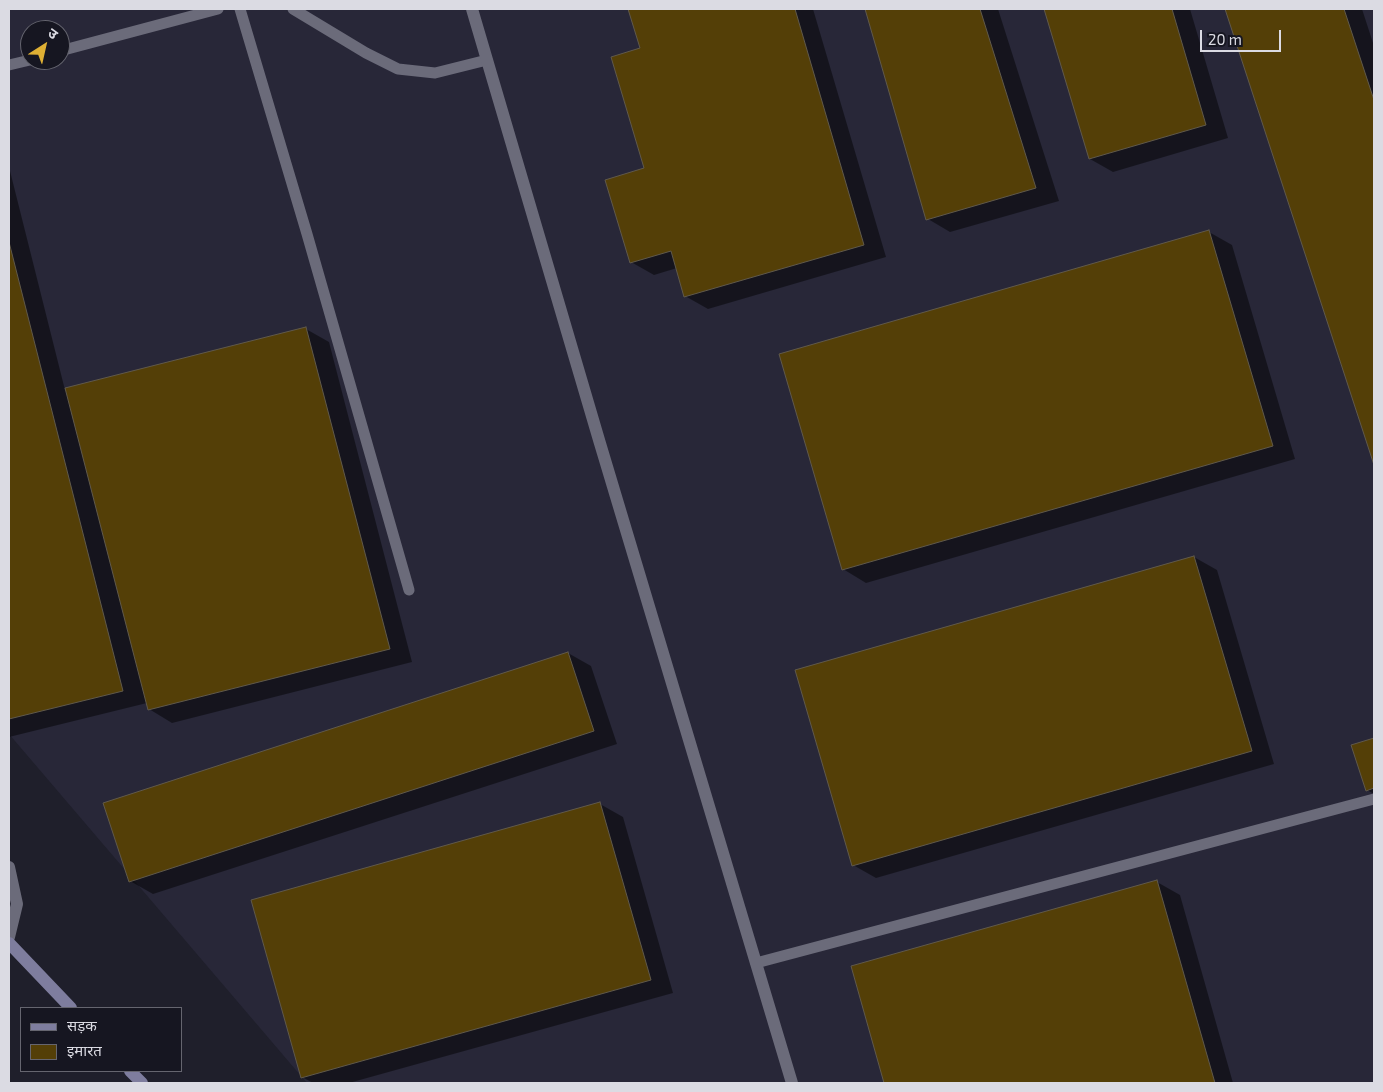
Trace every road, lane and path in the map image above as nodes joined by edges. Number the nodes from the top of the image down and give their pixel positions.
1 (218, 9) edge
2 (240, 9) edge
3 (293, 9) edge
4 (472, 9) edge
5 (70, 49) edge
6 (487, 60) junction
7 (409, 590) dead end
8 (1374, 799) edge
9 (9, 867) edge
10 (9, 937) edge
11 (9, 943) edge
12 (756, 963) junction
13 (70, 1007) edge
14 (131, 1072) edge
15 (142, 1083) edge
16 (792, 1083) edge

1 - 5 lane
2 - 7 lane
3 - 6 lane
4 - 6 street
6 - 12 street
8 - 12 lane
9 - 10 street
11 - 13 street
12 - 16 street
14 - 15 street

